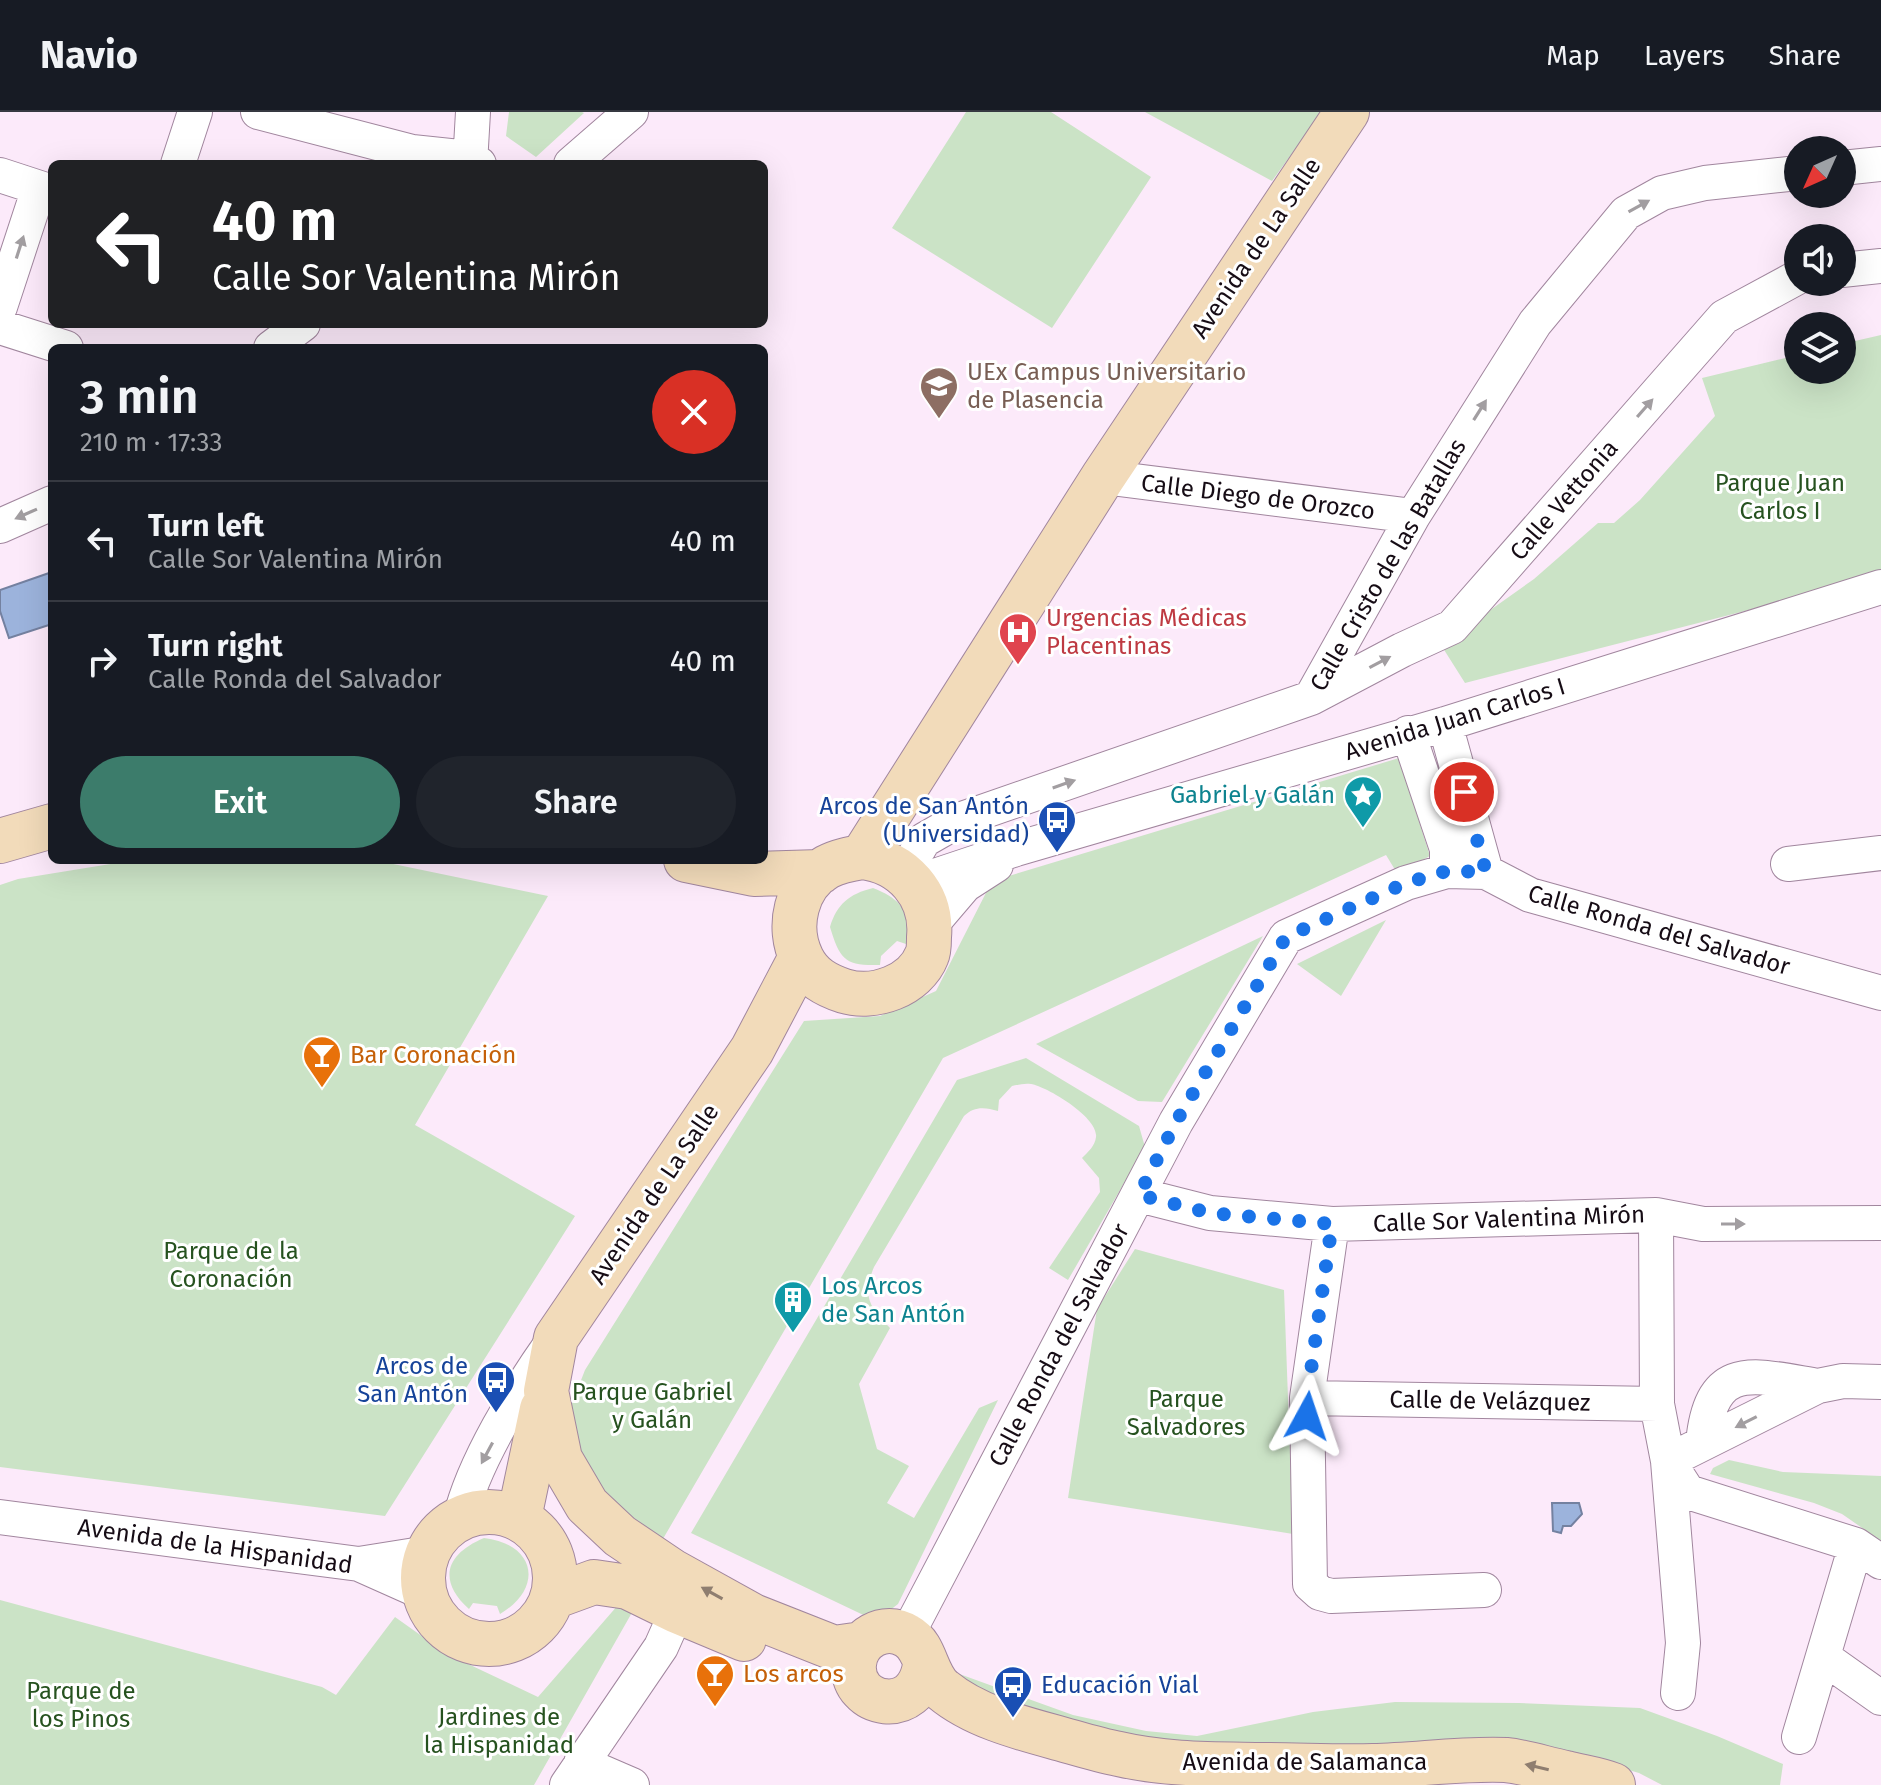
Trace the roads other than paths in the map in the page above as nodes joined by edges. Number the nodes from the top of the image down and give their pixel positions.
1 (195, 112) edge
2 (258, 112) edge
3 (473, 112) edge
4 (631, 112) edge
5 (1347, 112) edge
6 (321, 120) edge
7 (179, 160) edge
8 (453, 160) edge
9 (468, 160) edge
10 (576, 160) edge
11 (1881, 164) edge
12 (1856, 167) edge
13 (0, 175) edge
14 (1784, 175) edge
15 (46, 190) edge
16 (1881, 266) edge
17 (1856, 269) edge
18 (1784, 285) edge
19 (0, 307) edge
20 (0, 327) edge
21 (298, 328) edge
22 (53, 344) edge
23 (276, 344) edge
24 (1103, 477) junction
25 (48, 505) edge
26 (1413, 516) junction
27 (0, 526) edge
28 (1881, 587) edge
29 (1311, 698) junction
30 (1445, 724) junction
31 (1408, 733) junction
32 (48, 827) edge
33 (0, 841) edge
34 (1027, 846) junction
35 (1881, 853) edge
36 (705, 864) edge
37 (1788, 864) dead end
38 (893, 870) junction
39 (1447, 871) junction
40 (820, 872) junction
41 (1486, 872) junction
42 (754, 874) junction
43 (796, 908) junction
44 (930, 926) junction
45 (812, 971) junction
46 (1881, 993) edge
47 (1139, 1195) junction
48 (1656, 1215) junction
49 (1881, 1223) edge
50 (1332, 1224) junction
51 (556, 1338) junction
52 (1881, 1382) edge
53 (546, 1391) junction
54 (1307, 1398) junction
55 (1657, 1404) junction
56 (1668, 1461) junction
57 (0, 1517) edge
58 (460, 1519) junction
59 (530, 1528) junction
60 (620, 1536) junction
61 (1868, 1553) edge
62 (426, 1573) junction
63 (1484, 1590) dead end
64 (553, 1597) junction
65 (677, 1611) junction
66 (916, 1650) junction
67 (1823, 1657) junction
68 (859, 1662) junction
69 (1678, 1693) dead end
70 (1881, 1698) edge
71 (897, 1701) junction
72 (1799, 1737) dead end
73 (574, 1774) edge
74 (632, 1785) edge
75 (1221, 1785) edge
76 (1408, 1785) edge
77 (1499, 1785) edge
78 (1613, 1785) edge

1 - 7 street
2 - 6 street
3 - 9 street
4 - 10 street
5 - 24 main road, Avenida de La Salle
6 - 8 street
11 - 12 street
13 - 15 street
26 -> 14 street, Calle Cristo de las Batallas
19 -> 15 street
16 - 17 street
29 -> 18 street, Calle Vettonia
20 - 22 street
21 - 23 street
24 - 26 street, Calle Diego de Orozco
24 - 38 main road, Avenida de La Salle
25 -> 27 street
26 - 29 street, Calle Cristo de las Batallas
28 - 30 street, Avenida Juan Carlos I
38 -> 29 street, Calle Cristo de las Batallas
30 - 31 street, Avenida Juan Carlos I
30 - 41 street
31 - 34 street, Avenida Juan Carlos I
31 - 39 street
32 - 33 main road
34 - 38 street, Avenida Juan Carlos I
34 - 44 street, Avenida Juan Carlos I
35 - 37 street
36 - 42 main road
38 - 40 main road
38 - 44 main road
39 - 41 street, Calle Ronda del Salvador
39 - 47 street, Calle Ronda del Salvador
40 - 42 main road
40 - 43 main road
41 - 46 street, Calle Ronda del Salvador
42 - 43 main road
43 - 45 main road
44 - 45 main road
45 - 51 main road, Avenida de La Salle
47 - 50 street, Calle Sor Valentina Mirón
47 - 66 street, Calle Ronda del Salvador
48 -> 49 street, Calle Sor Valentina Mirón
48 - 50 street, Calle Sor Valentina Mirón
48 - 55 street
50 - 54 street
51 - 53 main road
51 -> 58 street
52 -> 56 street
53 - 59 main road
53 - 60 main road
54 - 55 street, Calle de Velázquez
54 - 63 street
55 - 56 street
56 - 61 street
56 - 69 street
57 - 62 street, Avenida de la Hispanidad
58 - 59 main road
58 - 62 main road
59 - 60 main road
59 - 64 main road
68 -> 60 main road
61 - 67 street
62 - 64 main road
64 - 65 main road, Avenida de Salamanca
65 - 68 main road, Avenida de Salamanca
65 - 73 street
66 - 68 main road
66 - 71 main road
78 -> 66 main road, Avenida de Salamanca
67 - 70 street
67 - 72 street
68 - 71 main road, Avenida de Salamanca
71 - 75 main road, Avenida de Salamanca
73 - 74 street
76 - 77 main road, Avenida de Salamanca

